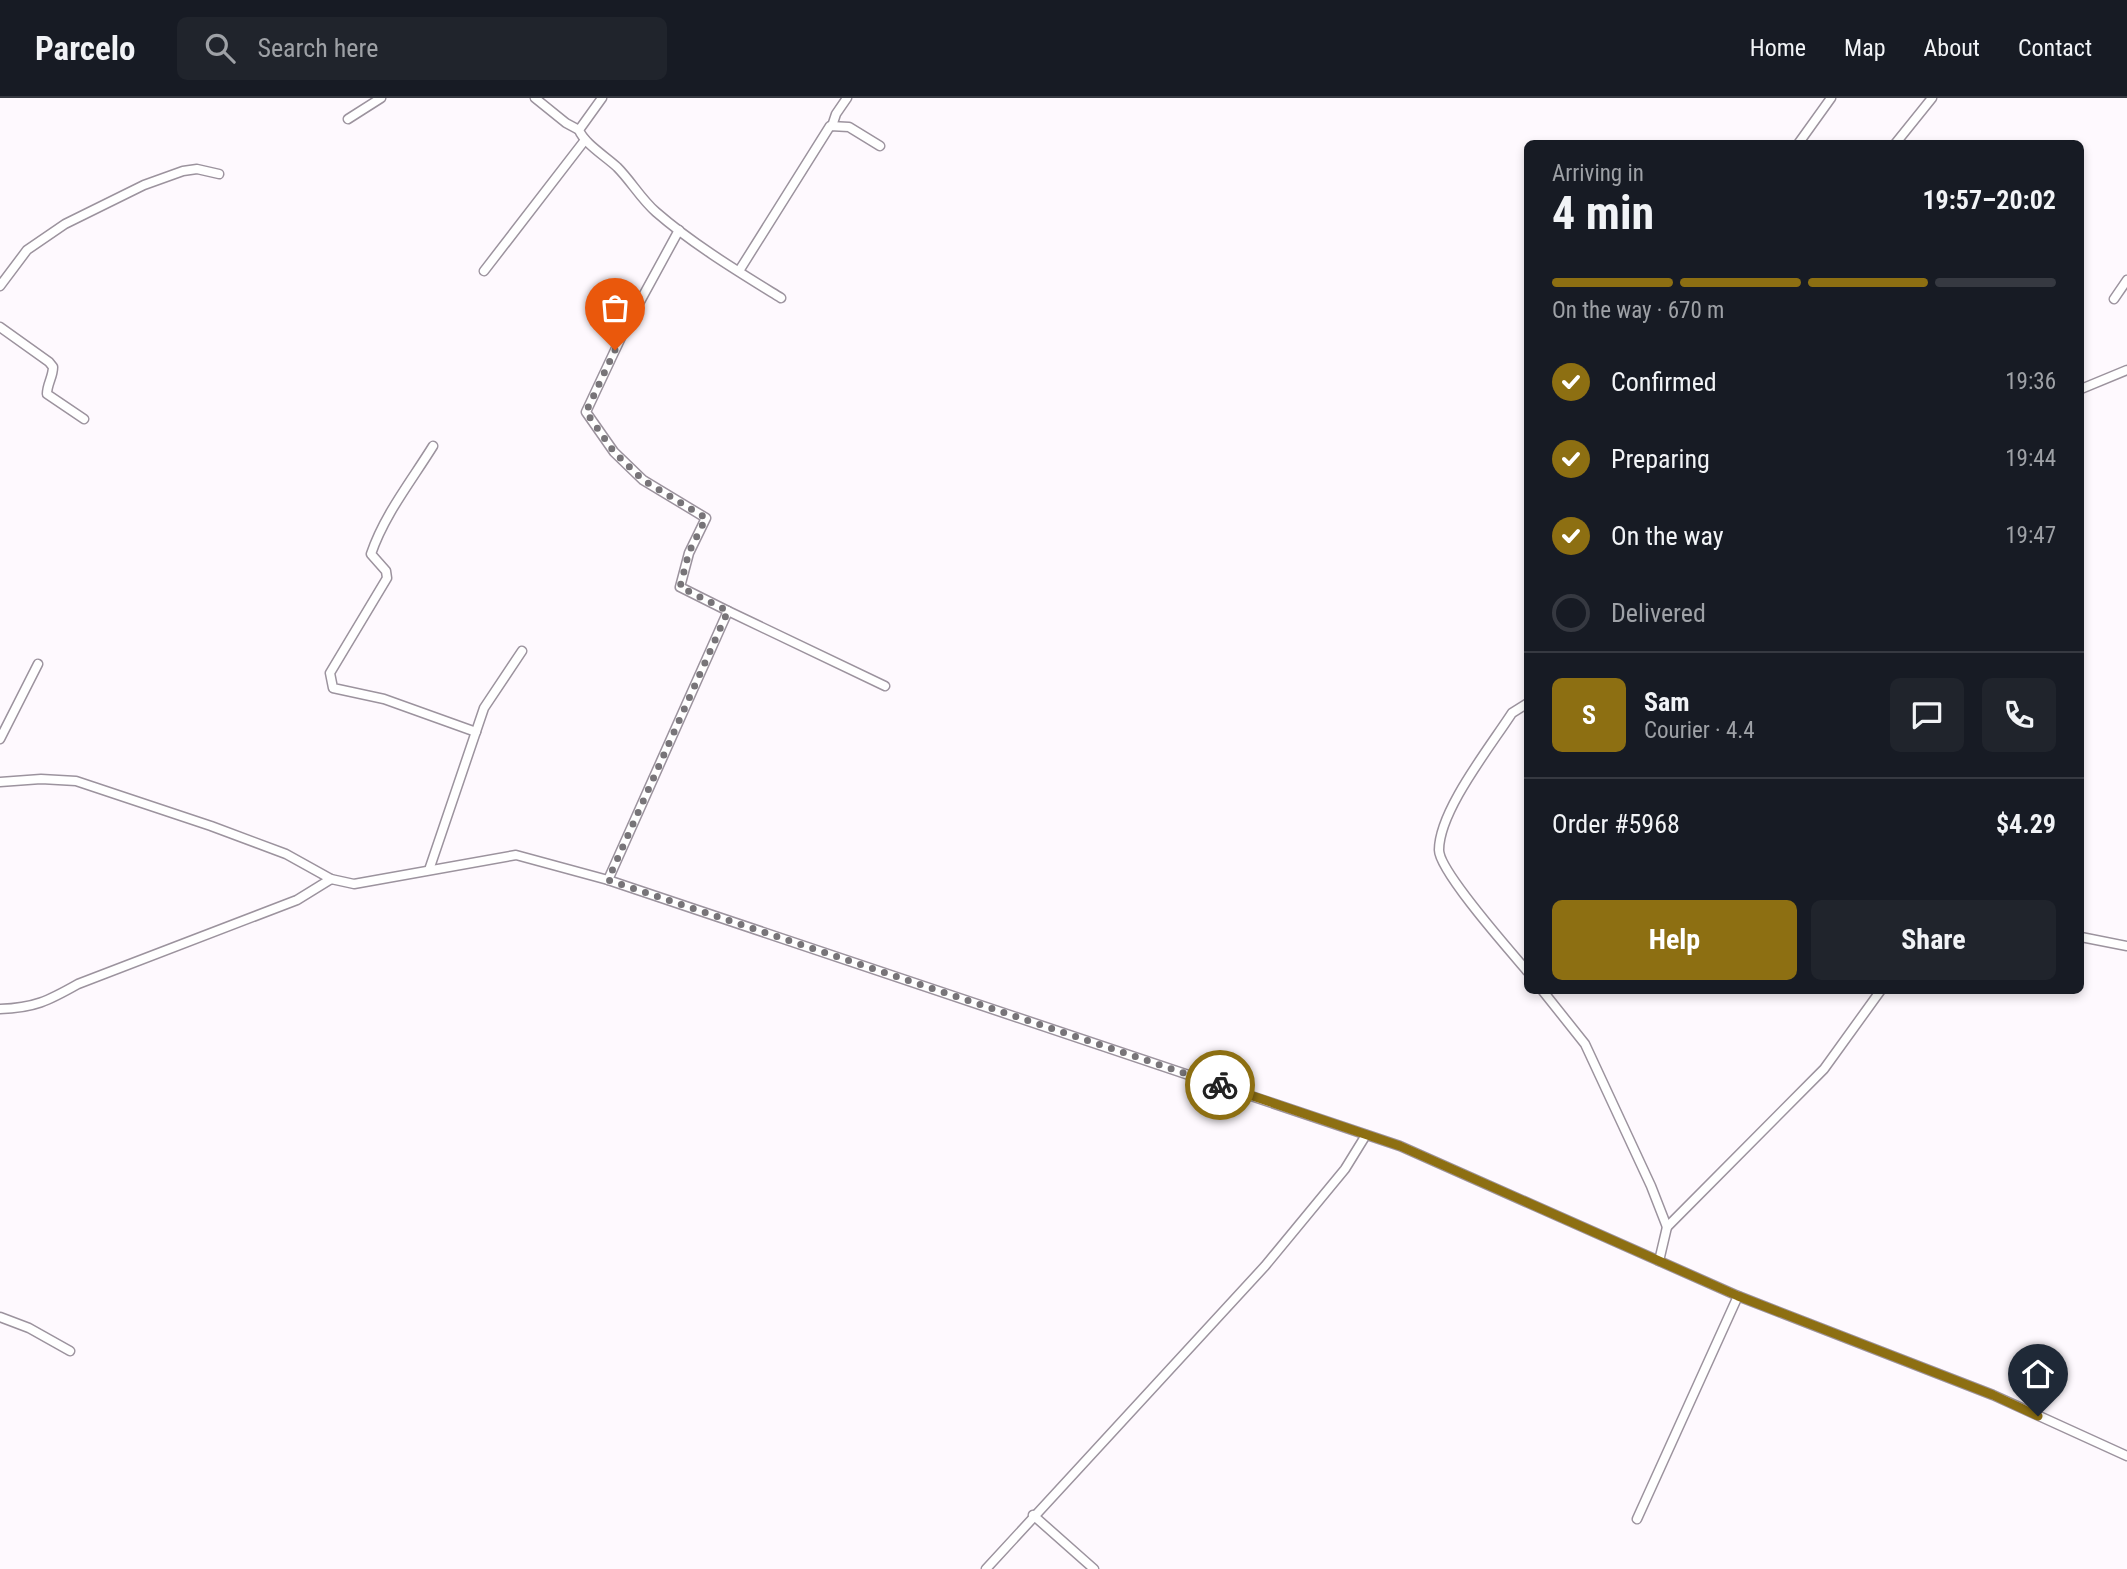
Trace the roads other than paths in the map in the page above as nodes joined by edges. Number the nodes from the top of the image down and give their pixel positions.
1 (381, 98) edge
2 (535, 98) edge
3 (602, 98) edge
4 (846, 98) edge
5 (1832, 98) edge
6 (1932, 98) edge
7 (348, 119) dead end
8 (832, 126) junction
9 (579, 130) junction
10 (585, 140) junction
11 (1801, 140) edge
12 (1898, 140) edge
13 (880, 146) dead end
14 (219, 174) dead end
15 (679, 230) junction
16 (484, 271) dead end
17 (739, 271) junction
18 (2127, 280) edge
19 (0, 286) edge
20 (781, 298) dead end
21 (2114, 299) dead end
22 (0, 327) edge
23 (2127, 370) edge
24 (2084, 388) edge
25 (84, 419) dead end
26 (433, 446) dead end
27 (728, 611) junction
28 (522, 651) dead end
29 (38, 664) dead end
30 (885, 687) dead end
31 (1524, 706) edge
32 (476, 732) junction
33 (0, 739) edge
34 (0, 782) edge
35 (429, 870) junction
36 (331, 879) junction
37 (608, 880) junction
38 (2084, 938) edge
39 (2127, 946) edge
40 (1524, 967) edge
41 (1545, 994) edge
42 (1878, 994) edge
43 (0, 1009) edge
44 (1366, 1135) junction
45 (1667, 1227) junction
46 (1659, 1261) junction
47 (1738, 1296) junction
48 (0, 1317) edge
49 (70, 1351) dead end
50 (2127, 1456) edge
51 (1034, 1515) junction
52 (1637, 1519) dead end
53 (986, 1569) edge
54 (1094, 1569) edge

1 - 7 street
2 - 9 street
3 - 9 street
4 - 8 street
5 - 11 street
6 - 12 street
8 - 13 street
8 - 17 street
9 - 10 street
10 - 15 street
10 - 16 street
14 - 19 street
15 - 17 street
15 - 27 street
17 - 20 street
18 - 21 street
22 - 25 street
23 - 24 street
26 - 32 street
27 - 30 street
27 - 37 street
28 - 32 street
29 - 33 street
31 - 40 street
32 - 35 street
34 - 36 street
35 - 36 street
35 - 37 street
36 - 43 street
37 - 44 street
38 - 39 street
41 - 45 street
42 - 45 street
44 - 46 street
44 - 51 street
45 - 46 street
46 - 47 street
47 - 50 street
47 - 52 street
48 - 49 street
51 - 53 street
51 - 54 street

